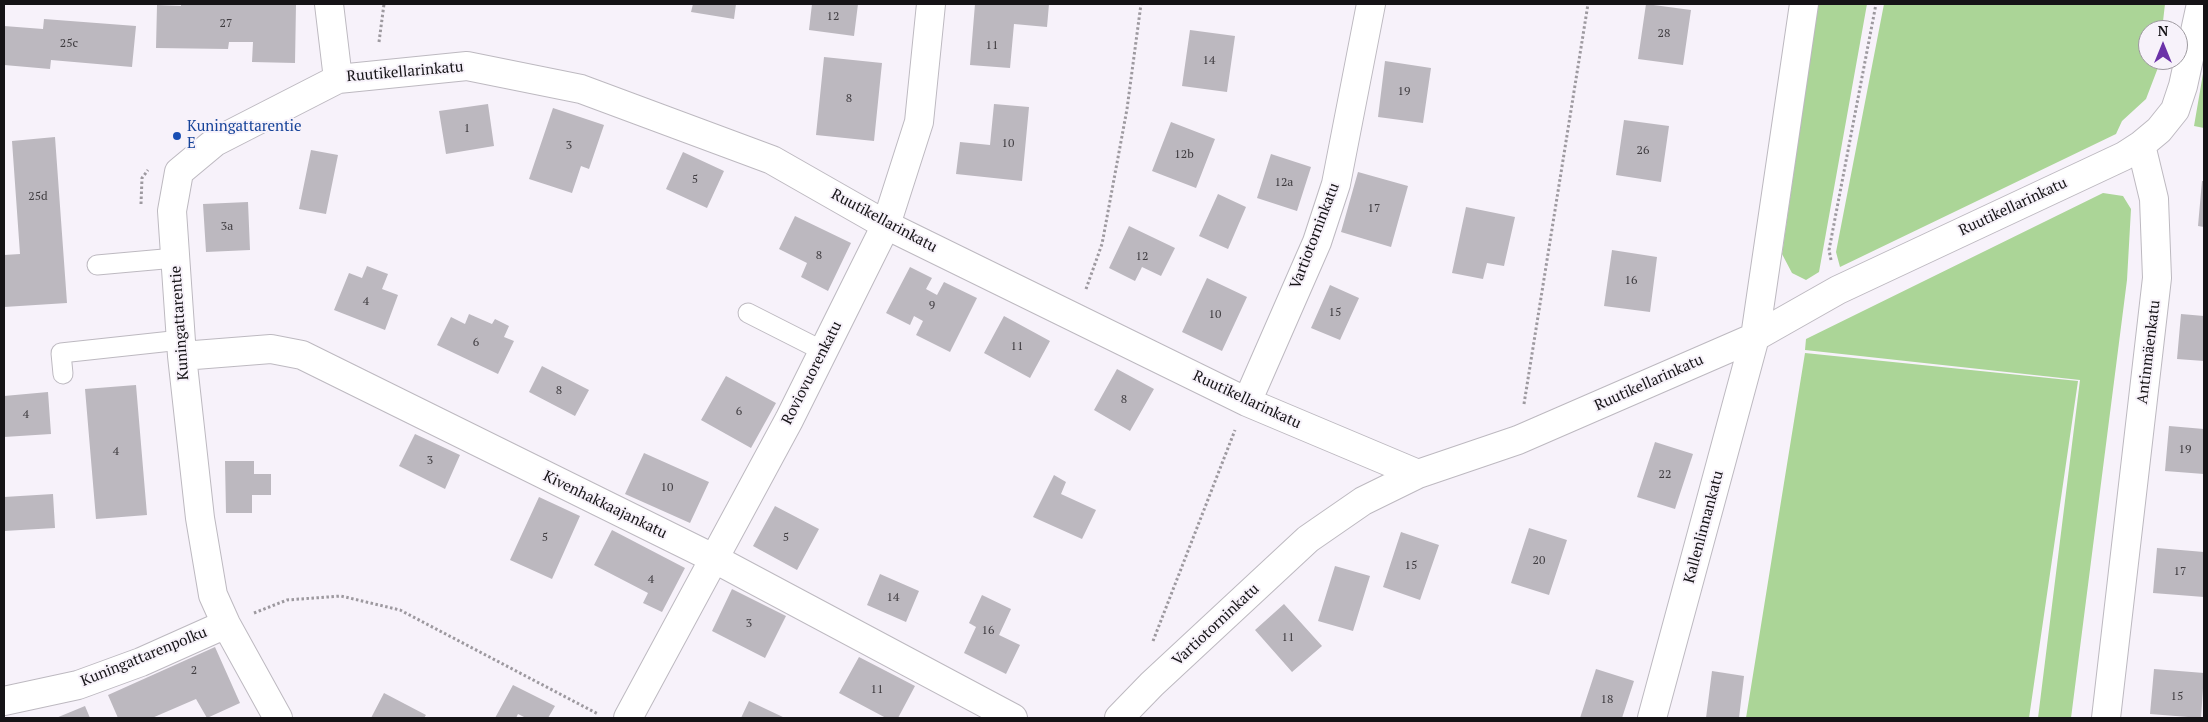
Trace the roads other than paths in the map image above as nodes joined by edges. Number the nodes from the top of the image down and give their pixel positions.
1 (329, 4) edge
2 (931, 4) edge
3 (1371, 4) edge
4 (1804, 4) edge
5 (2201, 4) edge
6 (338, 79) junction
7 (2141, 145) junction
8 (886, 225) junction
9 (175, 258) junction
10 (97, 265) dead end
11 (748, 313) dead end
12 (1755, 336) junction
13 (181, 348) junction
14 (823, 351) junction
15 (63, 374) dead end
16 (1246, 402) junction
17 (1418, 474) junction
18 (713, 558) junction
19 (226, 624) junction
20 (4, 701) edge
21 (278, 718) edge
22 (628, 718) edge
23 (1013, 718) edge
24 (1119, 718) edge
25 (1652, 718) edge
26 (2106, 718) edge

1 - 6 street
2 - 8 street, Roviovuorenkatu
3 - 16 street, Vartiotorninkatu
4 - 12 street, Kallenlinnankatu
5 - 7 street
6 - 8 street, Ruutikellarinkatu
6 - 9 street, Kuningattarentie
7 - 12 street, Ruutikellarinkatu
7 - 26 street, Antinmäenkatu
8 - 14 street, Roviovuorenkatu
8 - 16 street, Ruutikellarinkatu
9 - 10 lane
9 - 13 street, Kuningattarentie
11 - 14 lane
12 - 17 street, Ruutikellarinkatu
12 - 25 street, Kallenlinnankatu
13 - 15 lane
13 - 18 street, Kivenhakkaajankatu
13 - 19 street, Kuningattarentie
14 - 18 street, Roviovuorenkatu
16 - 17 street, Ruutikellarinkatu
17 - 24 street, Vartiotorninkatu
18 - 22 street, Roviovuorenkatu
18 - 23 street, Kivenhakkaajankatu
19 - 20 street, Kuningattarenpolku
19 - 21 street, Kuningattarentie

